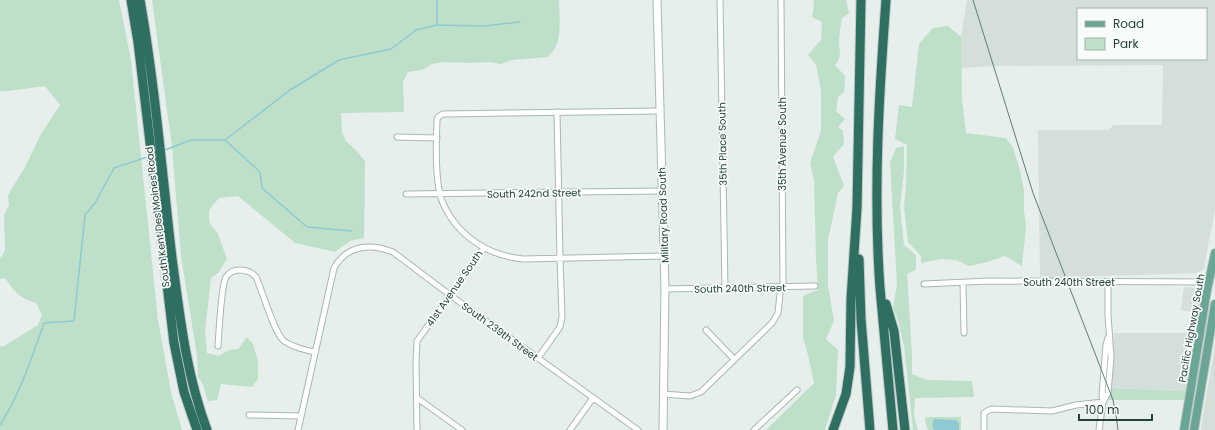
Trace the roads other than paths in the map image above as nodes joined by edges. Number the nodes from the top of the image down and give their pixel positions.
1 (130, 0) edge
2 (140, 0) edge
3 (657, 0) edge
4 (720, 0) edge
5 (781, 0) edge
6 (861, 0) edge
7 (886, 0) edge
8 (659, 111) junction
9 (557, 112) junction
10 (397, 137) dead end
11 (437, 138) junction
12 (662, 191) junction
13 (559, 193) junction
14 (406, 194) dead end
15 (440, 194) junction
16 (857, 208) junction
17 (484, 248) junction
18 (1215, 253) edge
19 (664, 256) junction
20 (560, 258) junction
21 (1108, 282) junction
22 (1212, 282) edge
23 (963, 283) junction
24 (924, 284) dead end
25 (815, 286) dead end
26 (783, 287) junction
27 (725, 288) junction
28 (880, 288) junction
29 (665, 289) junction
30 (780, 294) dead end
31 (450, 295) junction
32 (1215, 304) edge
33 (706, 330) dead end
34 (964, 333) dead end
35 (218, 346) dead end
36 (315, 352) junction
37 (538, 358) junction
38 (734, 359) junction
39 (797, 390) dead end
40 (663, 394) junction
41 (417, 398) junction
42 (593, 398) junction
43 (1103, 402) junction
44 (248, 415) dead end
45 (301, 416) junction
46 (197, 430) edge
47 (207, 430) edge
48 (298, 430) edge
49 (417, 430) edge
50 (462, 430) edge
51 (570, 430) edge
52 (638, 430) edge
53 (663, 430) edge
54 (754, 430) edge
55 (833, 430) edge
56 (870, 430) edge
57 (893, 430) edge
58 (905, 430) edge
59 (984, 430) edge
60 (1100, 430) edge
61 (1184, 430) edge
62 (1194, 430) edge

1 - 46 highway, South Kent Des Moines Road
2 - 47 highway, South Kent Des Moines Road
3 - 8 main road, Military Road South
4 - 27 street, 35th Place South
5 - 26 street, 35th Avenue South
6 - 16 highway
7 - 28 highway
8 - 9 street
8 - 12 main road, Military Road South
9 - 11 street, 41st Avenue South
9 - 13 street
10 - 11 street
11 - 15 street, 41st Avenue South
12 - 13 street, South 242nd Street
12 - 19 main road, Military Road South
13 - 15 street, South 242nd Street
13 - 20 street
14 - 15 street, South 242nd Street
15 - 17 street, 41st Avenue South
16 - 55 highway
16 - 56 highway
17 - 20 street
17 - 31 street, 41st Avenue South
18 - 22 main road, Pacific Highway South
19 - 20 street
19 - 29 main road, Military Road South
20 - 37 street
21 - 22 street, South 240th Street
21 - 23 street, South 240th Street
21 - 43 street
22 - 61 main road, Pacific Highway South
23 - 24 street, South 240th Street
23 - 34 street
25 - 26 street, South 240th Street
26 - 27 street, South 240th Street
27 - 29 street, South 240th Street
28 - 57 highway
28 - 58 highway
29 - 40 main road, Military Road South
30 - 38 street
31 - 36 street, South 239th Street
31 - 37 street, South 239th Street
31 - 41 street, 41st Avenue South
32 - 62 main road, Pacific Highway South
33 - 38 street
35 - 36 street
36 - 45 street
37 - 42 street, South 239th Street
38 - 40 street
39 - 54 street
40 - 53 main road, Military Road South
41 - 49 street, 41st Avenue South
41 - 50 street
42 - 51 street
42 - 52 street, South 239th Street
43 - 59 street
43 - 60 street
44 - 45 street
45 - 48 street

